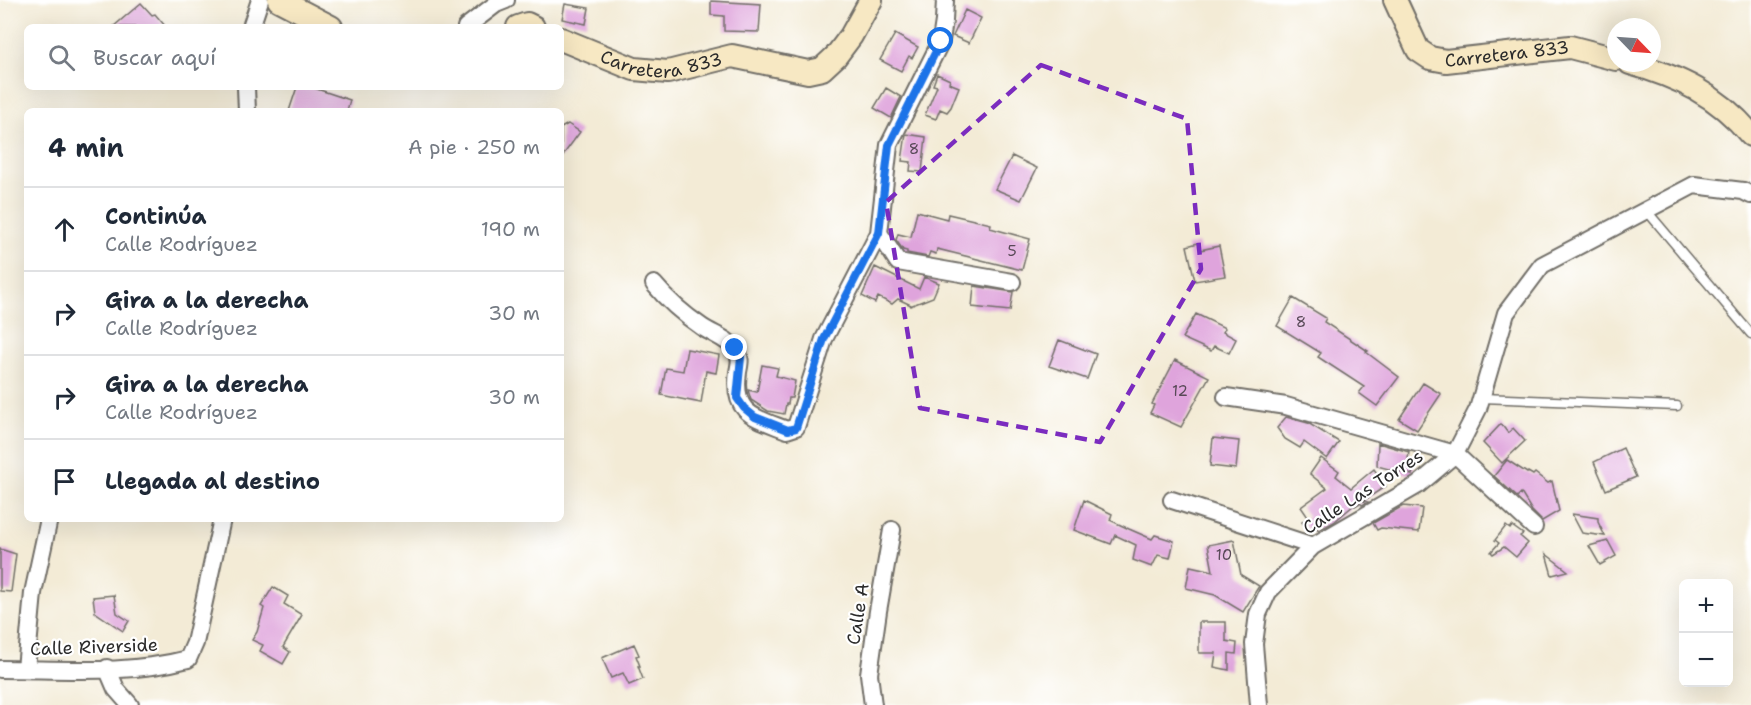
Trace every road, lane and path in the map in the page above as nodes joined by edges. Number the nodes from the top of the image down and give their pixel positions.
1 (260, 0) edge
2 (279, 0) edge
3 (506, 0) edge
4 (871, 0) edge
5 (945, 0) edge
6 (1395, 0) edge
7 (252, 24) edge
8 (325, 24) edge
9 (470, 24) edge
10 (564, 40) edge
11 (1607, 57) edge
12 (1661, 72) edge
13 (246, 90) edge
14 (247, 108) edge
15 (1751, 135) edge
16 (1751, 195) edge
17 (1646, 210) junction
18 (879, 233) junction
19 (1012, 282) dead end
20 (654, 284) dead end
21 (1751, 334) edge
22 (1226, 397) dead end
23 (1482, 398) junction
24 (1677, 406) dead end
25 (1455, 454) junction
26 (1172, 500) dead end
27 (48, 522) edge
28 (221, 522) edge
29 (1534, 527) dead end
30 (892, 530) dead end
31 (1313, 546) junction
32 (0, 669) edge
33 (26, 669) junction
34 (107, 669) junction
35 (130, 705) edge
36 (873, 705) edge
37 (1259, 705) edge

1 - 7 street
2 - 8 street
3 - 9 street
4 - 10 street, Carretera 833
5 - 18 street
6 - 11 street, Carretera 833
12 - 15 street
13 - 14 street
16 - 17 street, Calle Las Torres
17 - 21 lane
17 - 23 street, Calle Las Torres
18 - 19 street
18 - 20 street
22 - 25 street
23 - 24 lane
23 - 25 street, Calle Las Torres
25 - 29 street
25 - 31 street, Calle Las Torres
26 - 31 street
27 - 33 street
28 - 34 street, Calle Riverside
30 - 36 street, Calle A
31 - 37 street, Calle Las Torres
32 - 33 street, Calle Riverside
33 - 34 street, Calle Riverside
34 - 35 street

